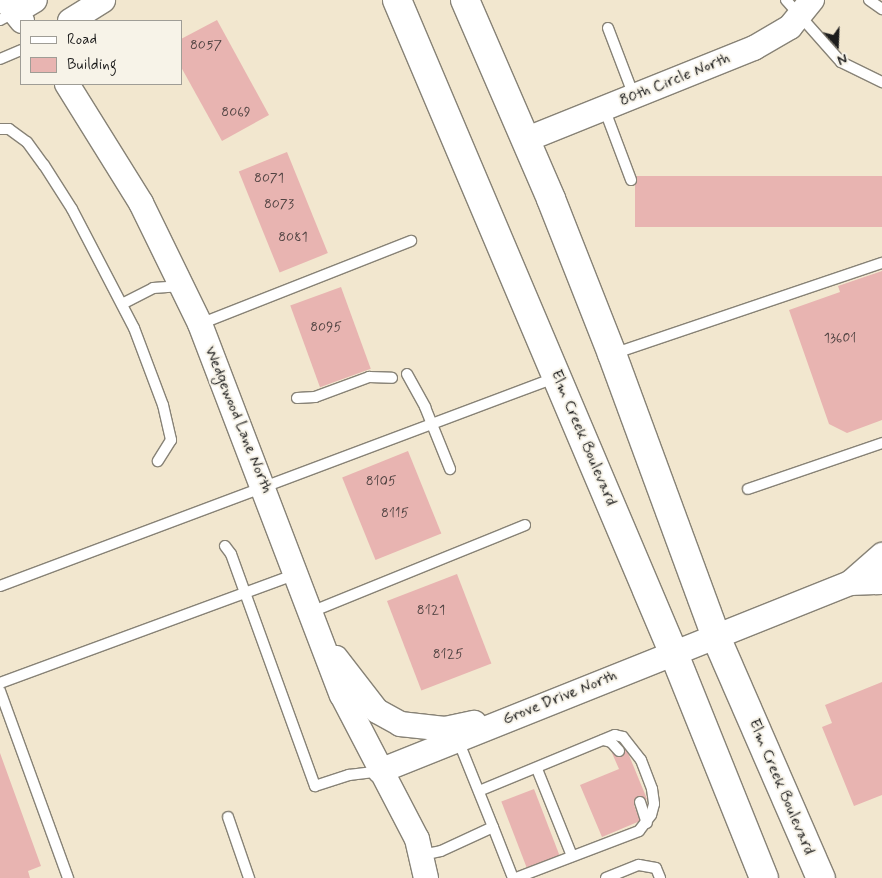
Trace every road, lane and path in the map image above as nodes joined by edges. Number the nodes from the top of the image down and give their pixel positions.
1 (35, 0) edge
2 (102, 0) edge
3 (397, 0) edge
4 (465, 0) edge
5 (870, 0) edge
6 (800, 5) edge
7 (882, 9) edge
8 (10, 13) edge
9 (72, 20) edge
10 (608, 28) dead end
11 (20, 50) edge
12 (0, 60) edge
13 (882, 82) edge
14 (68, 85) edge
15 (634, 96) junction
16 (604, 108) junction
17 (0, 129) edge
18 (524, 140) junction
19 (631, 180) dead end
20 (411, 241) dead end
21 (882, 263) edge
22 (183, 286) junction
23 (122, 304) junction
24 (200, 324) junction
25 (612, 354) junction
26 (406, 374) dead end
27 (558, 377) junction
28 (392, 378) dead end
29 (297, 398) dead end
30 (432, 424) junction
31 (882, 443) edge
32 (158, 461) dead end
33 (450, 470) dead end
34 (265, 487) junction
35 (748, 489) dead end
36 (525, 525) dead end
37 (224, 546) dead end
38 (882, 555) edge
39 (296, 574) junction
40 (882, 582) edge
41 (850, 583) junction
42 (0, 586) edge
43 (244, 592) junction
44 (310, 613) junction
45 (716, 637) junction
46 (322, 639) junction
47 (674, 654) junction
48 (0, 683) edge
49 (0, 691) edge
50 (520, 714) junction
51 (458, 740) junction
52 (603, 740) junction
53 (619, 751) dead end
54 (537, 769) junction
55 (380, 771) junction
56 (479, 791) junction
57 (640, 802) dead end
58 (228, 817) dead end
59 (646, 824) junction
60 (493, 827) junction
61 (422, 855) junction
62 (572, 856) junction
63 (68, 878) edge
64 (249, 878) edge
65 (426, 878) edge
66 (514, 878) edge
67 (607, 878) edge
68 (660, 878) edge
69 (764, 878) edge
70 (821, 878) edge

1 - 8 street
2 - 9 street
3 - 27 main road, Elm Creek Boulevard
4 - 18 main road, Elm Creek Boulevard
5 - 7 lane
6 - 13 lane
6 - 15 street, 80th Circle North
10 - 15 lane
11 - 12 lane
14 - 22 street, Wedgewood Lane North
15 - 16 street, 80th Circle North
16 - 18 street, 80th Circle North
16 - 19 lane
17 - 23 lane
18 - 25 main road, Elm Creek Boulevard
20 - 24 lane
21 - 25 lane
22 - 23 lane
22 - 24 street, Wedgewood Lane North
23 - 32 lane
24 - 34 street, Wedgewood Lane North
25 - 45 main road, Elm Creek Boulevard
26 - 30 lane
27 - 30 lane
27 - 47 main road, Elm Creek Boulevard
28 - 29 lane
30 - 33 lane
30 - 34 lane
31 - 35 lane
34 - 39 street, Wedgewood Lane North
34 - 42 lane
36 - 44 lane
37 - 43 lane
38 - 41 street, Grove Drive North
39 - 43 lane
39 - 44 street, Wedgewood Lane North
40 - 41 street, Grove Drive North
41 - 45 street, Grove Drive North
43 - 48 lane
43 - 55 lane
44 - 46 street, Wedgewood Lane North
45 - 47 street, Grove Drive North
45 - 70 main road, Elm Creek Boulevard
46 - 50 street
46 - 55 street, Wedgewood Lane North
47 - 50 street, Grove Drive North
47 - 69 main road, Elm Creek Boulevard
49 - 63 lane
50 - 51 street, Grove Drive North
51 - 55 street, Grove Drive North
51 - 56 lane
52 - 53 lane
52 - 54 lane
52 - 59 lane
54 - 56 lane
54 - 62 lane
55 - 61 street
56 - 60 lane
57 - 59 lane
58 - 64 lane
59 - 62 lane
60 - 61 lane
60 - 66 lane
61 - 65 street
62 - 66 lane
67 - 68 lane

